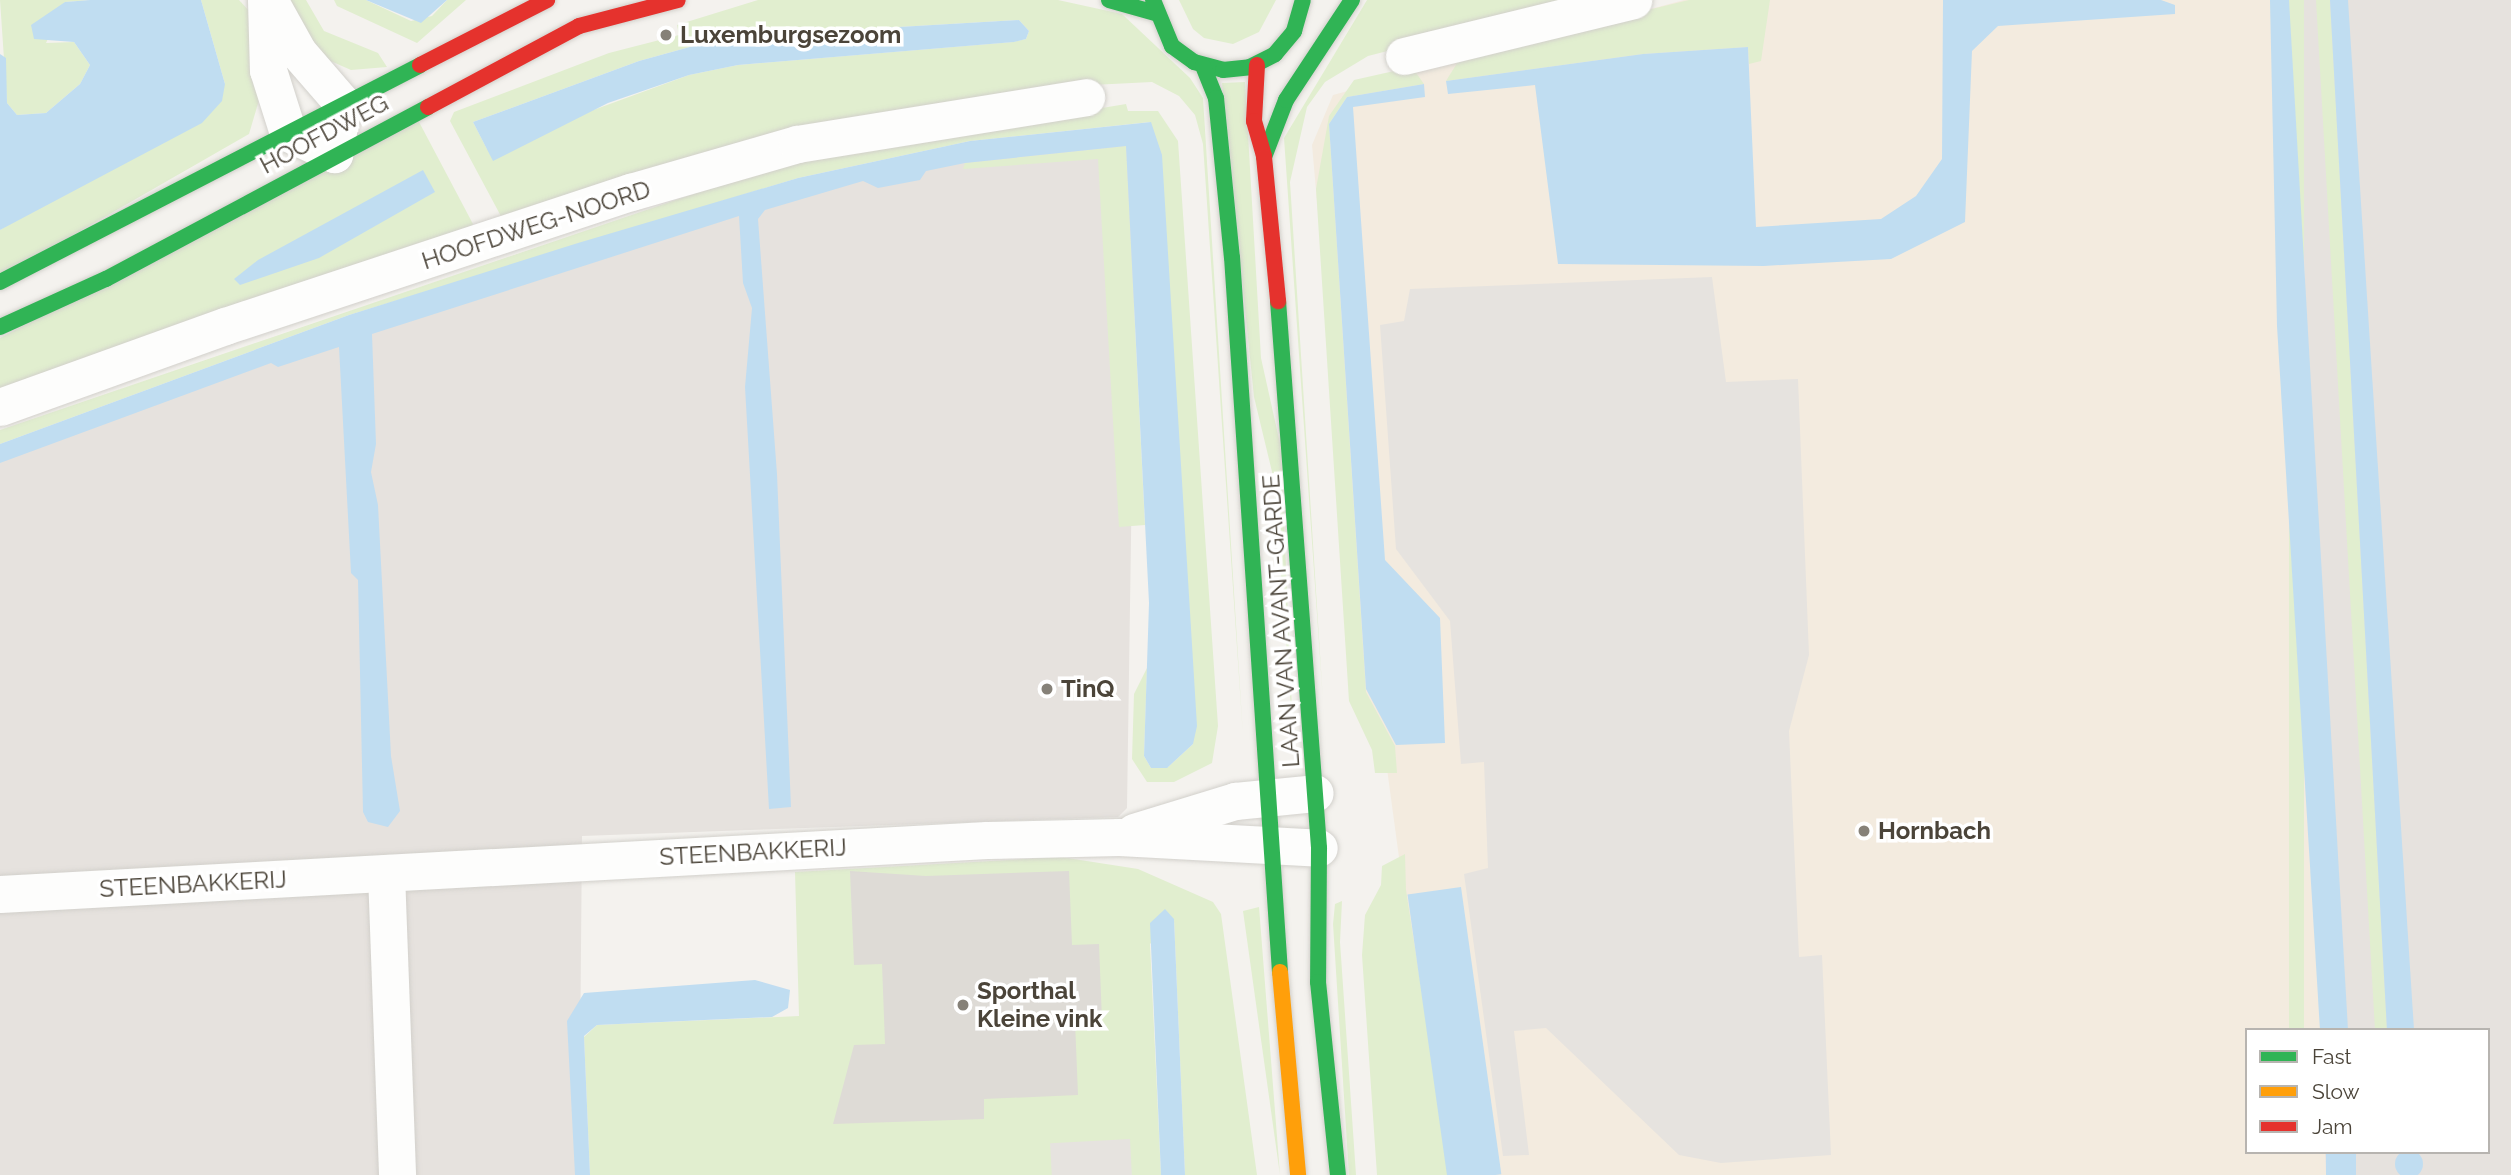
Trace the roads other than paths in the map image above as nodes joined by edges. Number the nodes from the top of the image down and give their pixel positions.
1 (268, 0) edge
2 (547, 0) edge
3 (678, 0) edge
4 (1109, 0) edge
5 (1303, 0) edge
6 (1352, 0) edge
7 (1633, 0) edge
8 (1154, 6) edge
9 (1404, 56) dead end
10 (1257, 65) junction
11 (1203, 66) junction
12 (1086, 97) dead end
13 (342, 104) junction
14 (288, 134) junction
15 (334, 154) junction
16 (1264, 157) junction
17 (0, 282) edge
18 (0, 327) edge
19 (0, 407) edge
20 (1315, 793) junction
21 (1267, 799) junction
22 (1119, 837) junction
23 (1269, 848) junction
24 (1319, 848) junction
25 (386, 873) junction
26 (0, 894) edge
27 (397, 1175) edge
28 (1298, 1175) edge
29 (1338, 1175) edge

1 - 13 street
1 - 14 street
2 - 13 main road, HOOFDWEG
3 - 15 main road, HOOFDWEG
4 - 8 main road
5 - 10 main road
6 - 16 main road
7 - 9 street
8 - 11 main road
10 - 11 main road
10 - 16 main road, LAAN VAN AVANT-GARDE
11 - 21 main road, LAAN VAN AVANT-GARDE
12 - 19 street, HOOFDWEG-NOORD
13 - 14 main road, HOOFDWEG
13 - 15 street
14 - 15 street
14 - 17 main road, HOOFDWEG
15 - 18 main road, HOOFDWEG
16 - 20 main road, LAAN VAN AVANT-GARDE
20 - 21 street, STEENBAKKERIJ
20 - 24 main road, LAAN VAN AVANT-GARDE
21 - 22 street, STEENBAKKERIJ
21 - 23 main road, LAAN VAN AVANT-GARDE
22 - 23 street, STEENBAKKERIJ
22 - 25 street, STEENBAKKERIJ
23 - 24 street, STEENBAKKERIJ
23 - 28 main road, LAAN VAN AVANT-GARDE
24 - 29 main road, LAAN VAN AVANT-GARDE
25 - 26 street, STEENBAKKERIJ
25 - 27 street

